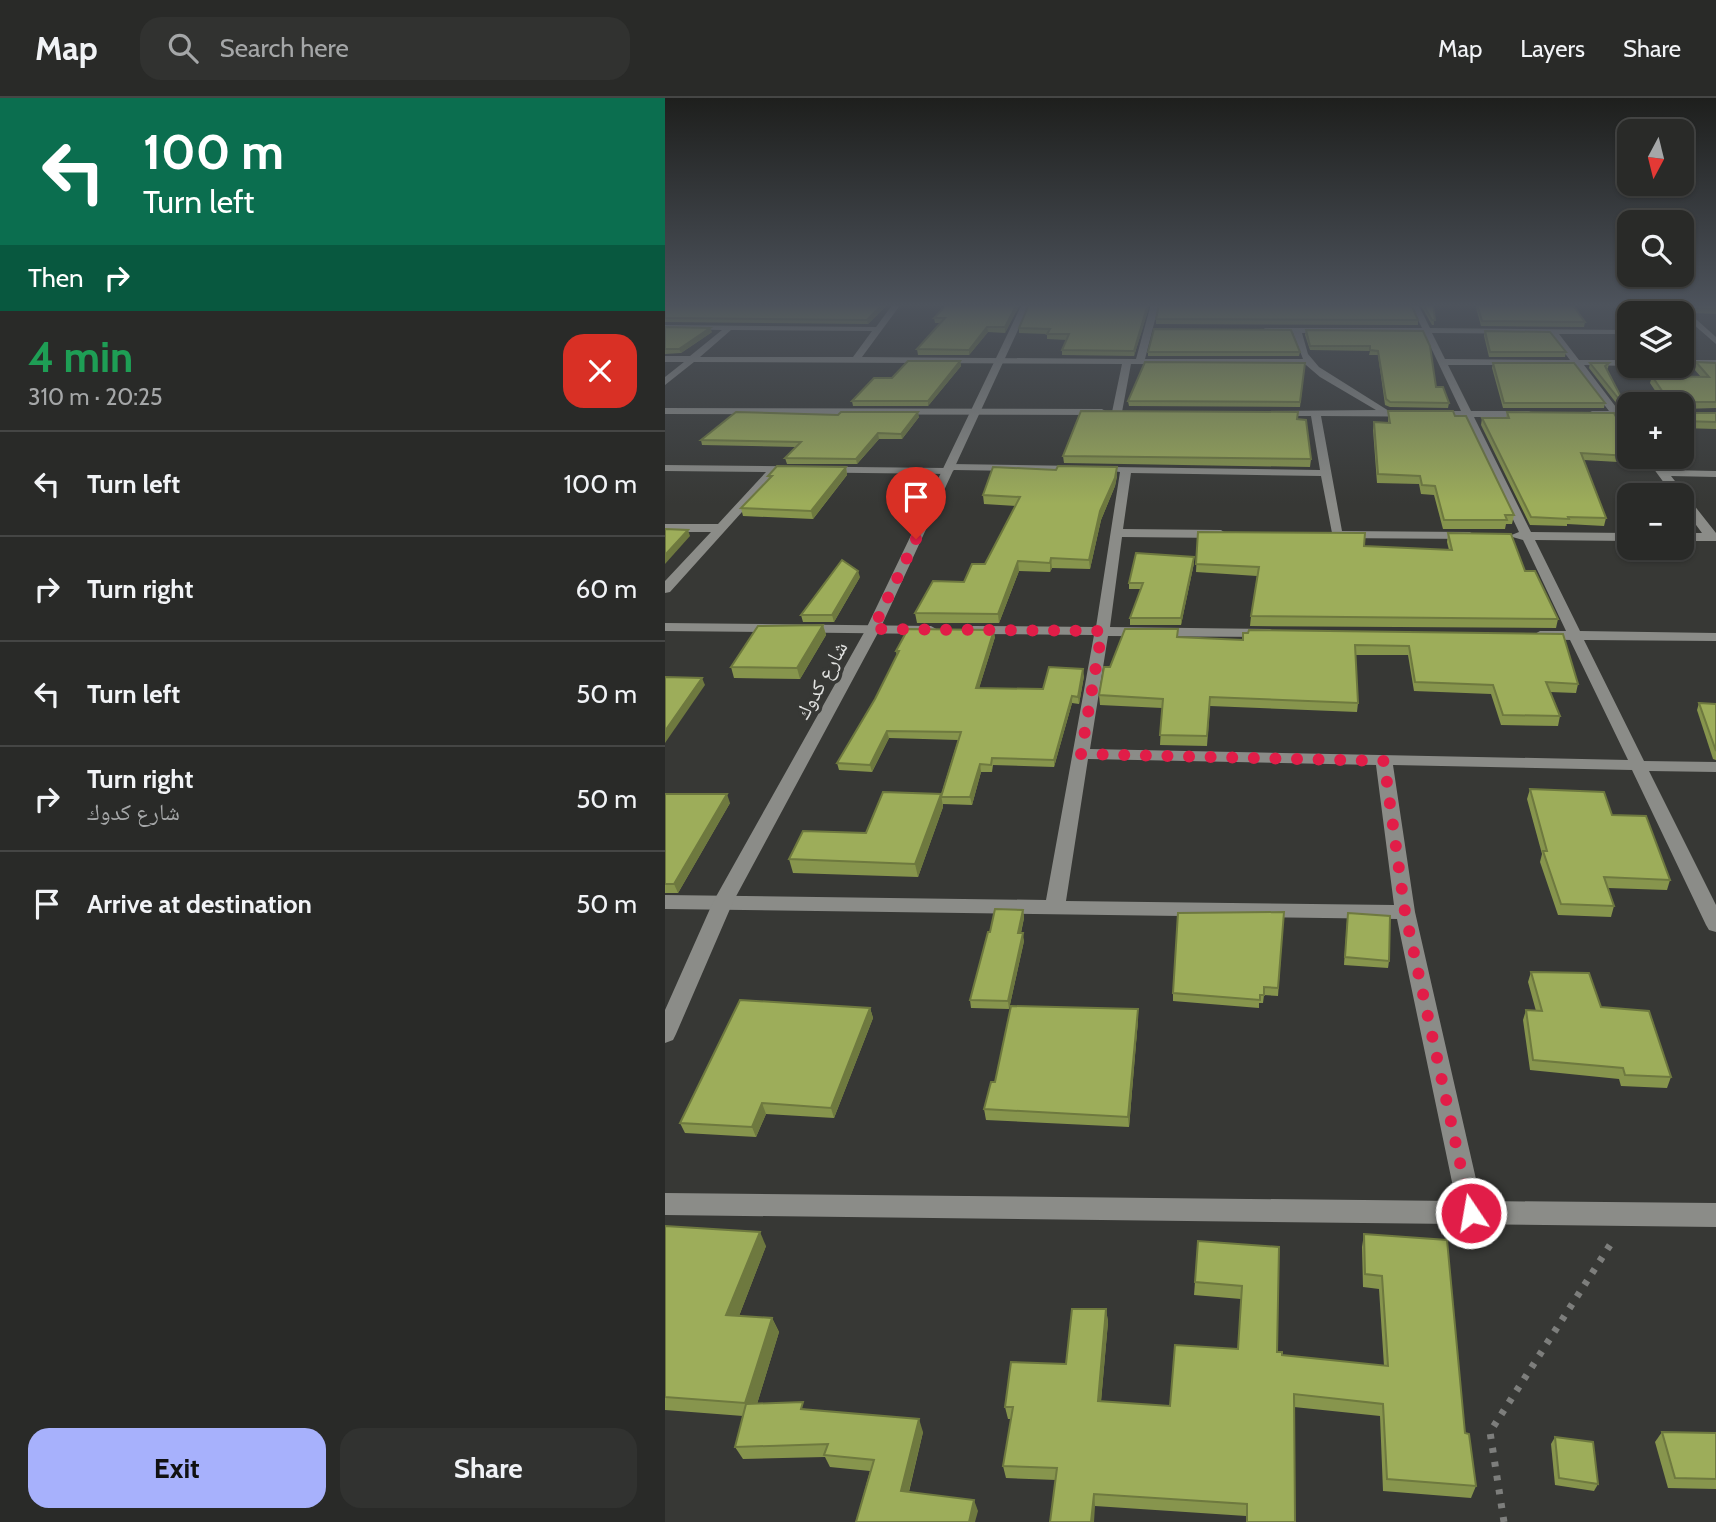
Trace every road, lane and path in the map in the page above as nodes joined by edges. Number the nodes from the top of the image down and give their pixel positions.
1 (996, 370) edge
2 (1125, 370) edge
3 (1317, 370) edge
4 (1445, 370) edge
5 (1584, 370) edge
6 (665, 411) edge
7 (978, 411) junction
8 (1117, 412) junction
9 (1130, 412) edge
10 (1262, 413) edge
11 (1315, 413) junction
12 (1385, 413) junction
13 (1466, 414) junction
14 (1535, 414) edge
15 (1576, 414) edge
16 (1617, 414) joint
17 (665, 468) edge
18 (775, 469) junction
19 (950, 469) junction
20 (1660, 469) edge
21 (1126, 470) junction
22 (1326, 473) junction
23 (1663, 473) junction
24 (1716, 474) edge
25 (1670, 483) edge
26 (1694, 513) edge
27 (665, 528) edge
28 (719, 528) junction
29 (1117, 533) junction
30 (1241, 534) edge
31 (1323, 535) edge
32 (1337, 535) junction
33 (1486, 536) edge
34 (1499, 536) edge
35 (1526, 537) junction
36 (1617, 537) edge
37 (1694, 537) edge
38 (1714, 537) edge
39 (665, 589) edge
40 (665, 627) edge
41 (873, 629) junction
42 (1102, 631) junction
43 (1283, 633) edge
44 (1519, 635) edge
45 (1574, 636) junction
46 (1716, 637) edge
47 (1081, 754) junction
48 (1384, 761) junction
49 (1639, 767) junction
50 (1716, 767) edge
51 (665, 902) edge
52 (723, 902) junction
53 (1711, 904) edge
54 (1055, 907) junction
55 (1405, 912) junction
56 (1716, 925) edge
57 (665, 1034) edge
58 (665, 1204) edge
59 (1471, 1213) junction
60 (1629, 1215) junction
61 (1716, 1215) edge
62 (1504, 1522) edge

1 - 7 street, شارع كدوك
2 - 8 street
3 - 12 street
4 - 13 street
5 - 16 street
6 - 7 street
7 - 8 street
7 - 19 street, شارع كدوك
8 - 9 street
10 - 11 street
11 - 12 street
11 - 22 street
12 - 13 street
13 - 14 street
13 - 35 street
15 - 16 street
17 - 18 street
18 - 19 street
18 - 28 street
19 - 21 street
19 - 41 street, شارع كدوك
20 - 23 street
21 - 22 street
21 - 29 street
22 - 32 street
23 - 24 street
23 - 25 street
26 - 38 street
27 - 28 street
28 - 39 street
29 - 30 street
29 - 42 street
31 - 32 street
32 - 33 street
34 - 35 street
35 - 36 street
35 - 45 street
37 - 38 street
40 - 41 street
41 - 42 street
41 - 52 street, شارع كدوك
42 - 43 street
42 - 47 street
44 - 45 street
45 - 46 street
45 - 49 street
47 - 48 street
47 - 54 street
48 - 49 street
48 - 55 street
49 - 50 street
49 - 53 street
51 - 52 street
52 - 54 street
52 - 57 street, شارع كدوك
53 - 56 street
54 - 55 street
55 - 59 street
58 - 59 street
59 - 60 street
60 - 61 street
60 - 62 path

